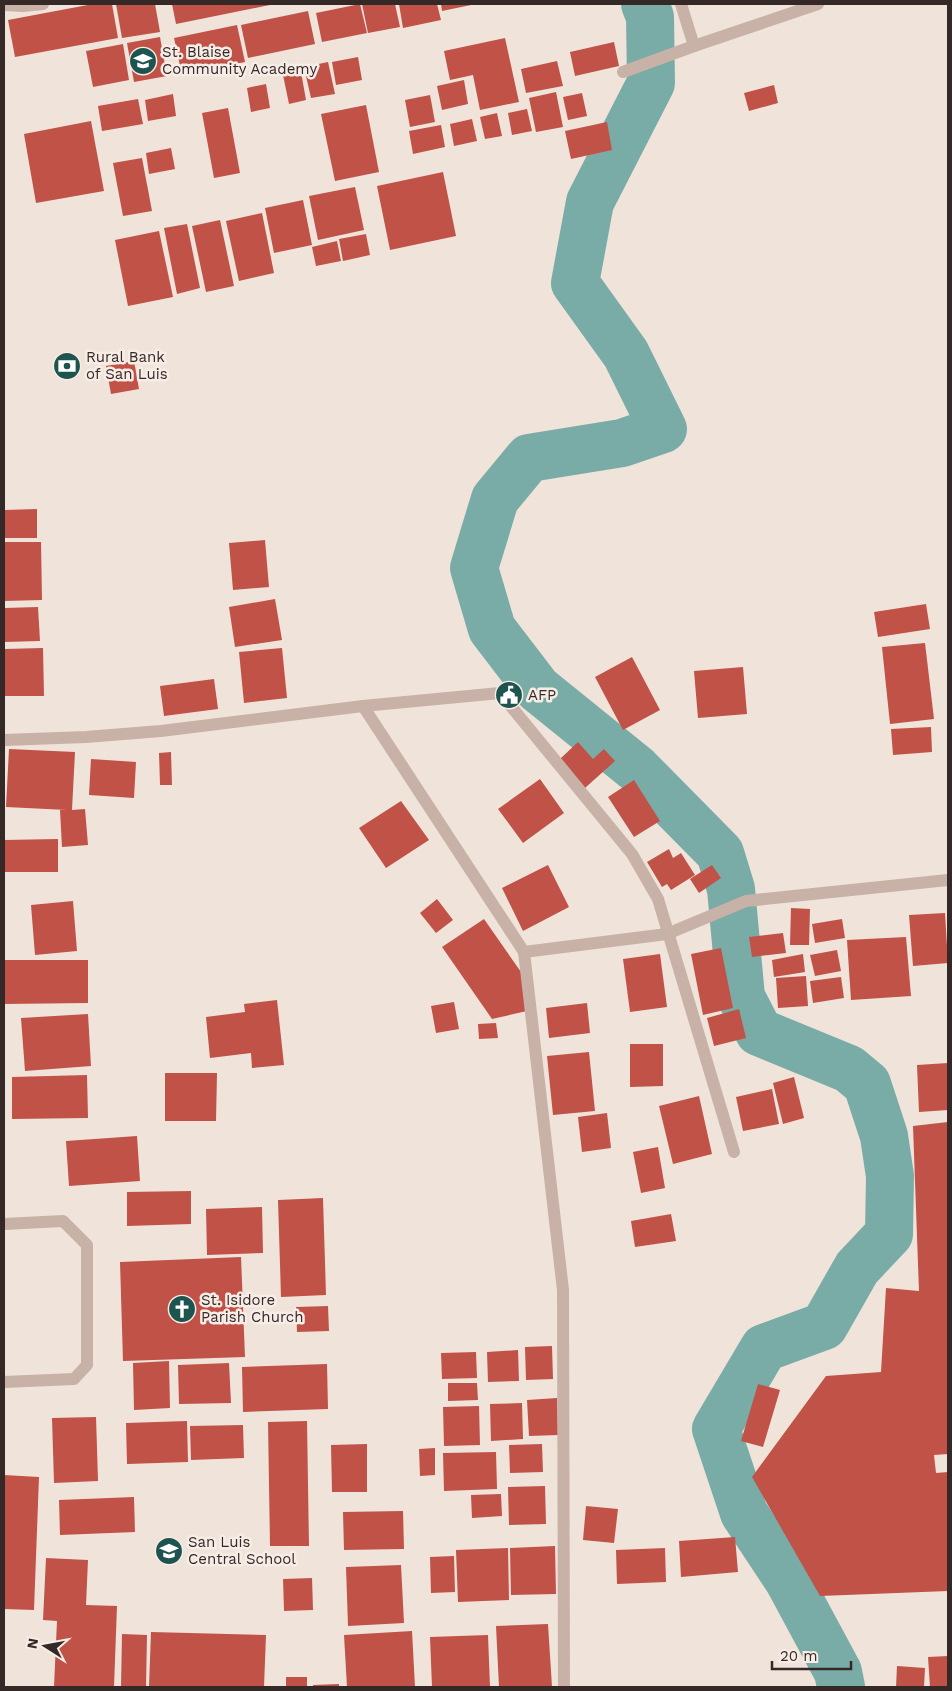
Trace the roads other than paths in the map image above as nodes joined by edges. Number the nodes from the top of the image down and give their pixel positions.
1 (43, 4) edge
2 (681, 4) edge
3 (818, 4) edge
4 (4, 5) edge
5 (694, 46) junction
6 (623, 72) dead end
7 (362, 706) junction
8 (4, 740) edge
9 (948, 880) edge
10 (667, 934) junction
11 (524, 952) junction
12 (734, 1152) dead end
13 (4, 1224) edge
14 (4, 1382) edge
15 (564, 1687) edge

1 - 4 street
2 - 5 street
3 - 5 street
5 - 6 street
7 - 8 street
7 - 10 street
7 - 11 street
9 - 10 street
10 - 11 street
10 - 12 street
11 - 15 street
13 - 14 street

